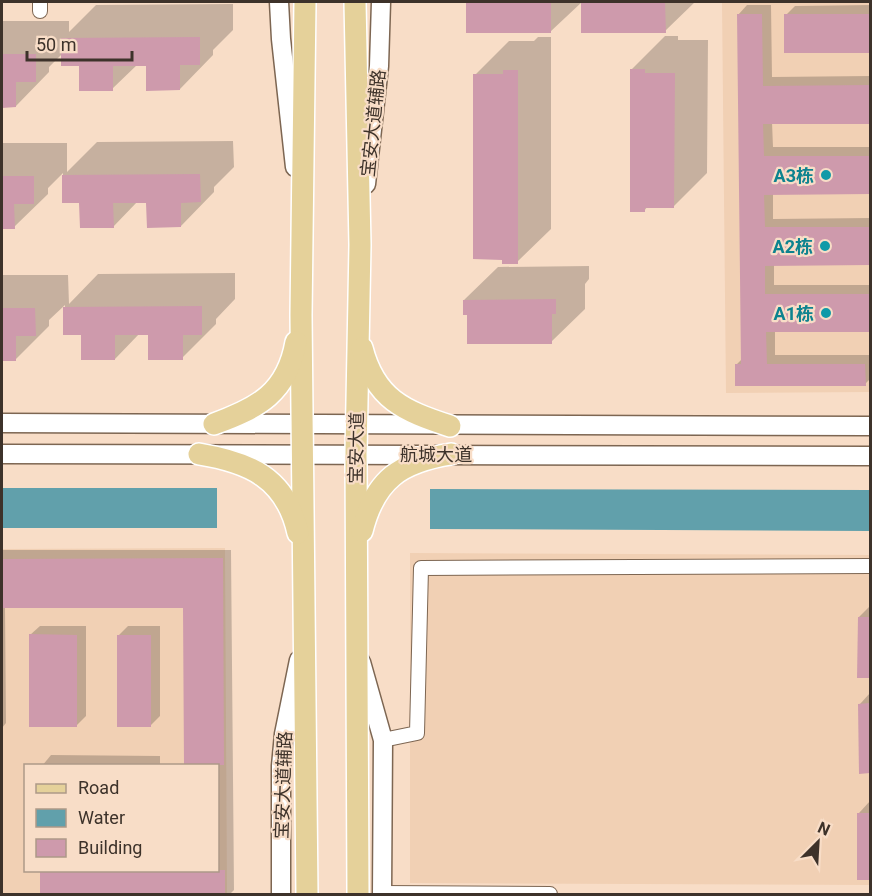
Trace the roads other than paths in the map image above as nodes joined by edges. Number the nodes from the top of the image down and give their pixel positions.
1 (279, 2) edge
2 (305, 2) edge
3 (355, 2) edge
4 (381, 2) edge
5 (302, 225) junction
6 (360, 245) junction
7 (301, 315) junction
8 (358, 324) junction
9 (2, 423) edge
10 (214, 424) junction
11 (303, 424) junction
12 (357, 425) junction
13 (450, 426) junction
14 (870, 426) edge
15 (302, 453) junction
16 (356, 453) junction
17 (2, 454) edge
18 (199, 454) junction
19 (452, 454) junction
20 (870, 456) edge
21 (303, 558) junction
22 (356, 558) junction
23 (870, 566) edge
24 (303, 641) junction
25 (357, 648) junction
26 (383, 740) junction
27 (382, 893) edge
28 (281, 894) edge
29 (307, 894) edge
30 (357, 894) edge
31 (550, 894) edge

1 - 5 main road
2 - 5 main road
3 - 6 main road, 宝安大道
4 - 6 main road, 宝安大道辅路
5 - 7 main road
6 - 8 main road, 宝安大道
7 - 10 main road
7 - 11 main road
8 - 12 main road, 宝安大道
8 - 13 main road
9 - 10 main road, 航城大道
10 - 11 main road, 航城大道
11 - 12 main road, 航城大道
11 - 15 main road
12 - 13 main road, 航城大道
12 - 16 main road, 宝安大道
13 - 14 main road, 航城大道
15 - 16 main road, 航城大道
15 - 18 main road, 航城大道
15 - 21 main road
16 - 19 main road, 航城大道
16 - 22 main road, 宝安大道
17 - 18 main road, 航城大道
18 - 21 main road
19 - 20 main road, 航城大道
19 - 22 main road
21 - 24 main road
22 - 25 main road, 宝安大道
23 - 26 street
24 - 28 main road, 宝安大道辅路
24 - 29 main road
25 - 26 main road
25 - 30 main road, 宝安大道
26 - 27 main road
27 - 31 street

